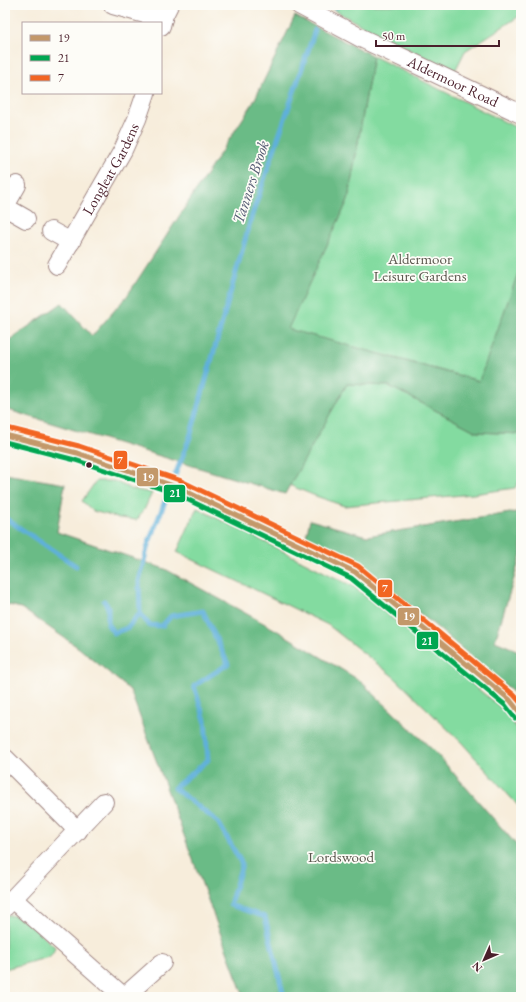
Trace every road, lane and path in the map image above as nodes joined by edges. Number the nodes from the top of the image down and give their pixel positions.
1 (113, 5) edge
2 (299, 5) edge
3 (164, 17) edge
4 (146, 94) edge
5 (521, 114) edge
6 (17, 185) dead end
7 (5, 206) edge
8 (26, 219) dead end
9 (51, 231) dead end
10 (70, 242) junction
11 (57, 265) dead end
12 (5, 435) edge
13 (521, 714) edge
14 (5, 758) edge
15 (104, 802) dead end
16 (78, 831) junction
17 (9, 903) edge
18 (162, 963) dead end
19 (124, 997) edge

1 - 3 street
2 - 5 street, Aldermoor Road
4 - 10 street, Longleat Gardens
6 - 7 street
7 - 8 street
9 - 10 street
10 - 11 street, Longleat Gardens
12 - 13 street
14 - 16 street
15 - 16 street
16 - 17 street
17 - 19 street
18 - 19 street

